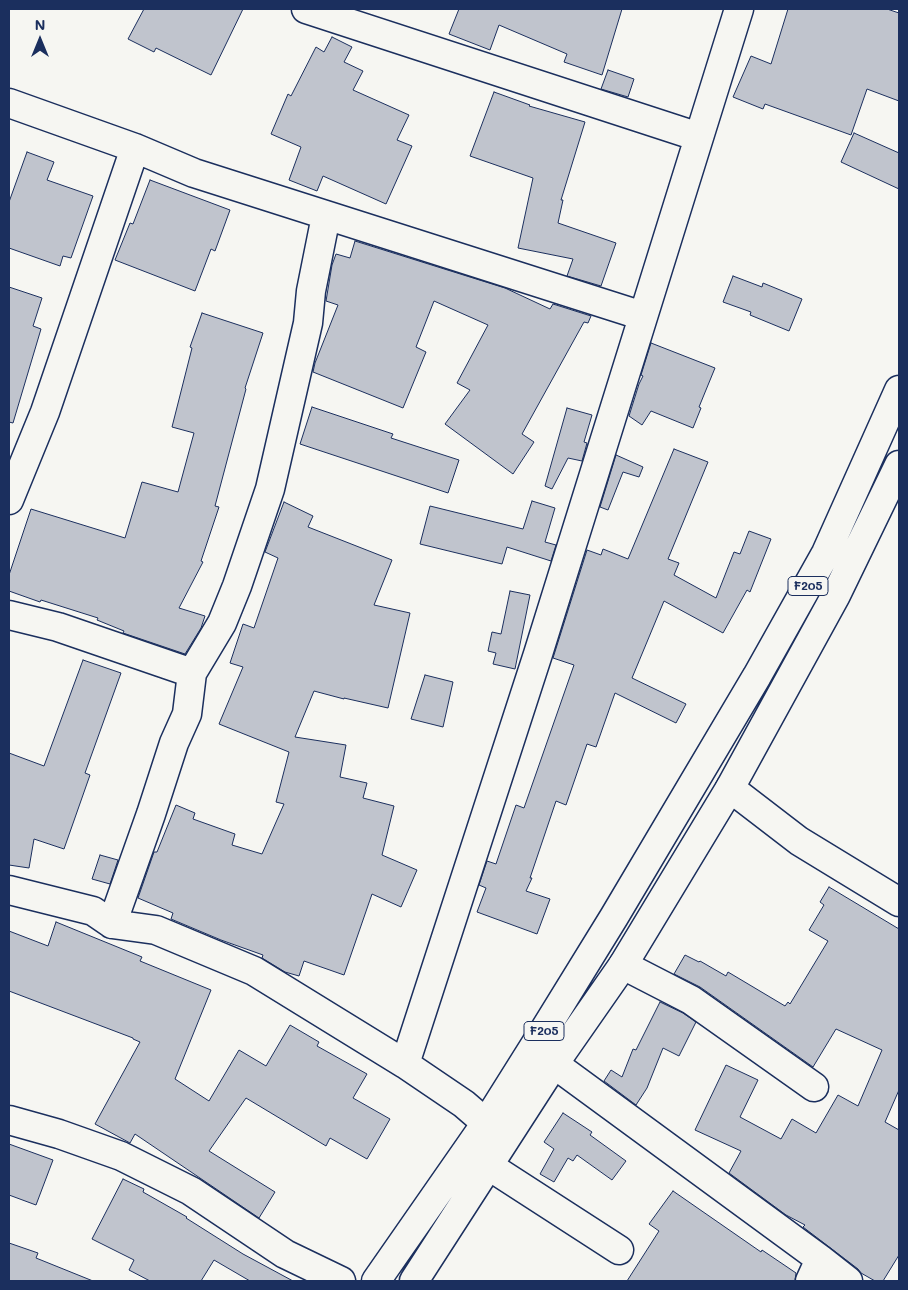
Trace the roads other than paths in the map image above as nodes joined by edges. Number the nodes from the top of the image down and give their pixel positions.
1 (306, 9) edge
2 (739, 9) edge
3 (9, 103) edge
4 (699, 137) junction
5 (135, 148) junction
6 (326, 216) junction
7 (642, 316) junction
8 (899, 390) edge
9 (899, 465) edge
10 (9, 500) edge
11 (9, 615) edge
12 (192, 673) junction
13 (730, 788) junction
14 (9, 890) edge
15 (899, 902) edge
16 (112, 924) junction
17 (623, 965) junction
18 (406, 1064) junction
19 (554, 1064) junction
20 (814, 1087) dead end
21 (9, 1120) edge
22 (486, 1123) junction
23 (489, 1166) junction
24 (619, 1250) dead end
25 (815, 1270) edge
26 (341, 1281) edge
27 (376, 1281) edge
28 (414, 1281) edge
29 (848, 1281) edge

1 - 4 street
2 - 4 street
3 - 5 street
4 - 7 street
5 - 6 street
5 - 10 street
6 - 7 street
6 - 12 street
7 - 18 street
8 - 22 street, F205
9 - 13 street, F205
11 - 12 street
12 - 16 street
13 - 15 street
13 - 17 street, F205
14 - 16 street
16 - 18 street
17 - 19 street, F205
17 - 20 street
18 - 22 street
19 - 23 street, F205
19 - 25 street
21 - 26 street
22 - 27 street, F205
23 - 24 street
23 - 28 street, F205
25 - 29 street

